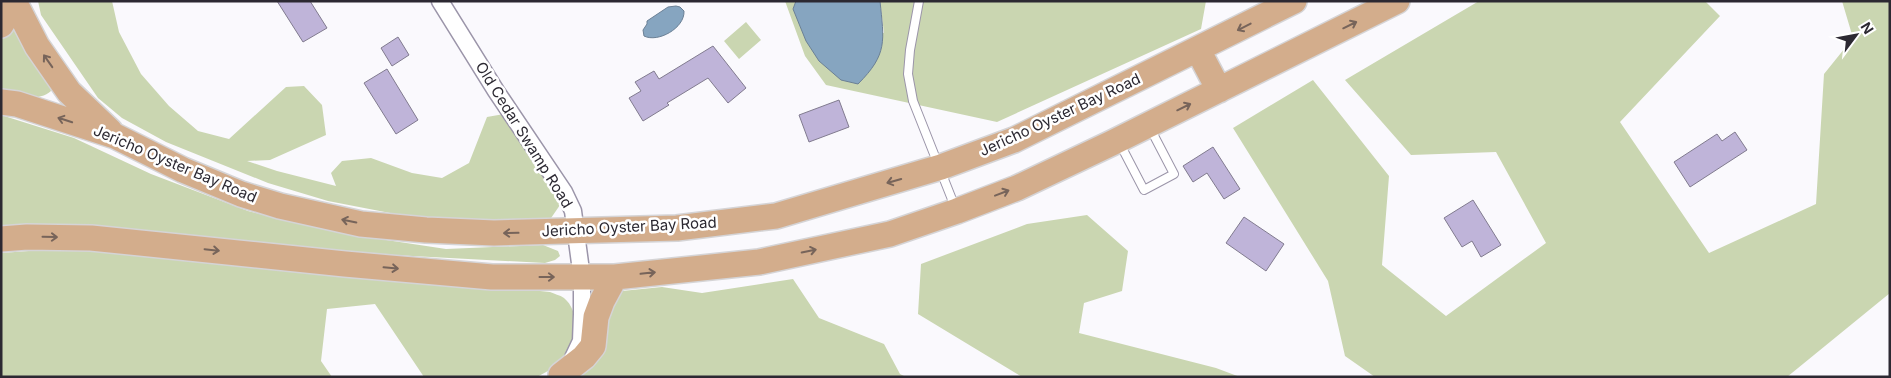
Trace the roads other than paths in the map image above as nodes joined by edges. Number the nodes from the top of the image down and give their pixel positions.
1 (440, 1) edge
2 (919, 1) edge
3 (1294, 1) edge
4 (1397, 1) edge
5 (15, 2) edge
6 (1, 25) edge
7 (1198, 50) junction
8 (1219, 90) junction
9 (1, 102) edge
10 (1148, 125) junction
11 (115, 136) junction
12 (1118, 140) junction
13 (941, 167) junction
14 (957, 211) junction
15 (577, 231) junction
16 (1, 239) edge
17 (615, 277) junction
18 (582, 278) junction
19 (559, 376) edge

1 - 15 street, Old Cedar Swamp Road
2 - 13 lane
3 -> 7 main road, Jericho Oyster Bay Road
8 -> 4 main road
5 - 6 main road
11 -> 5 main road
7 - 8 main road
7 - 13 main road, Jericho Oyster Bay Road
10 -> 8 main road
11 -> 9 main road, Jericho Oyster Bay Road
10 - 12 main road
10 - 12 lane
15 -> 11 main road, Jericho Oyster Bay Road
14 -> 12 main road
13 - 14 lane
13 -> 15 main road, Jericho Oyster Bay Road
17 -> 14 main road
15 - 18 street, Old Cedar Swamp Road
16 -> 18 main road
17 - 18 main road
17 - 19 main road
18 - 19 street

